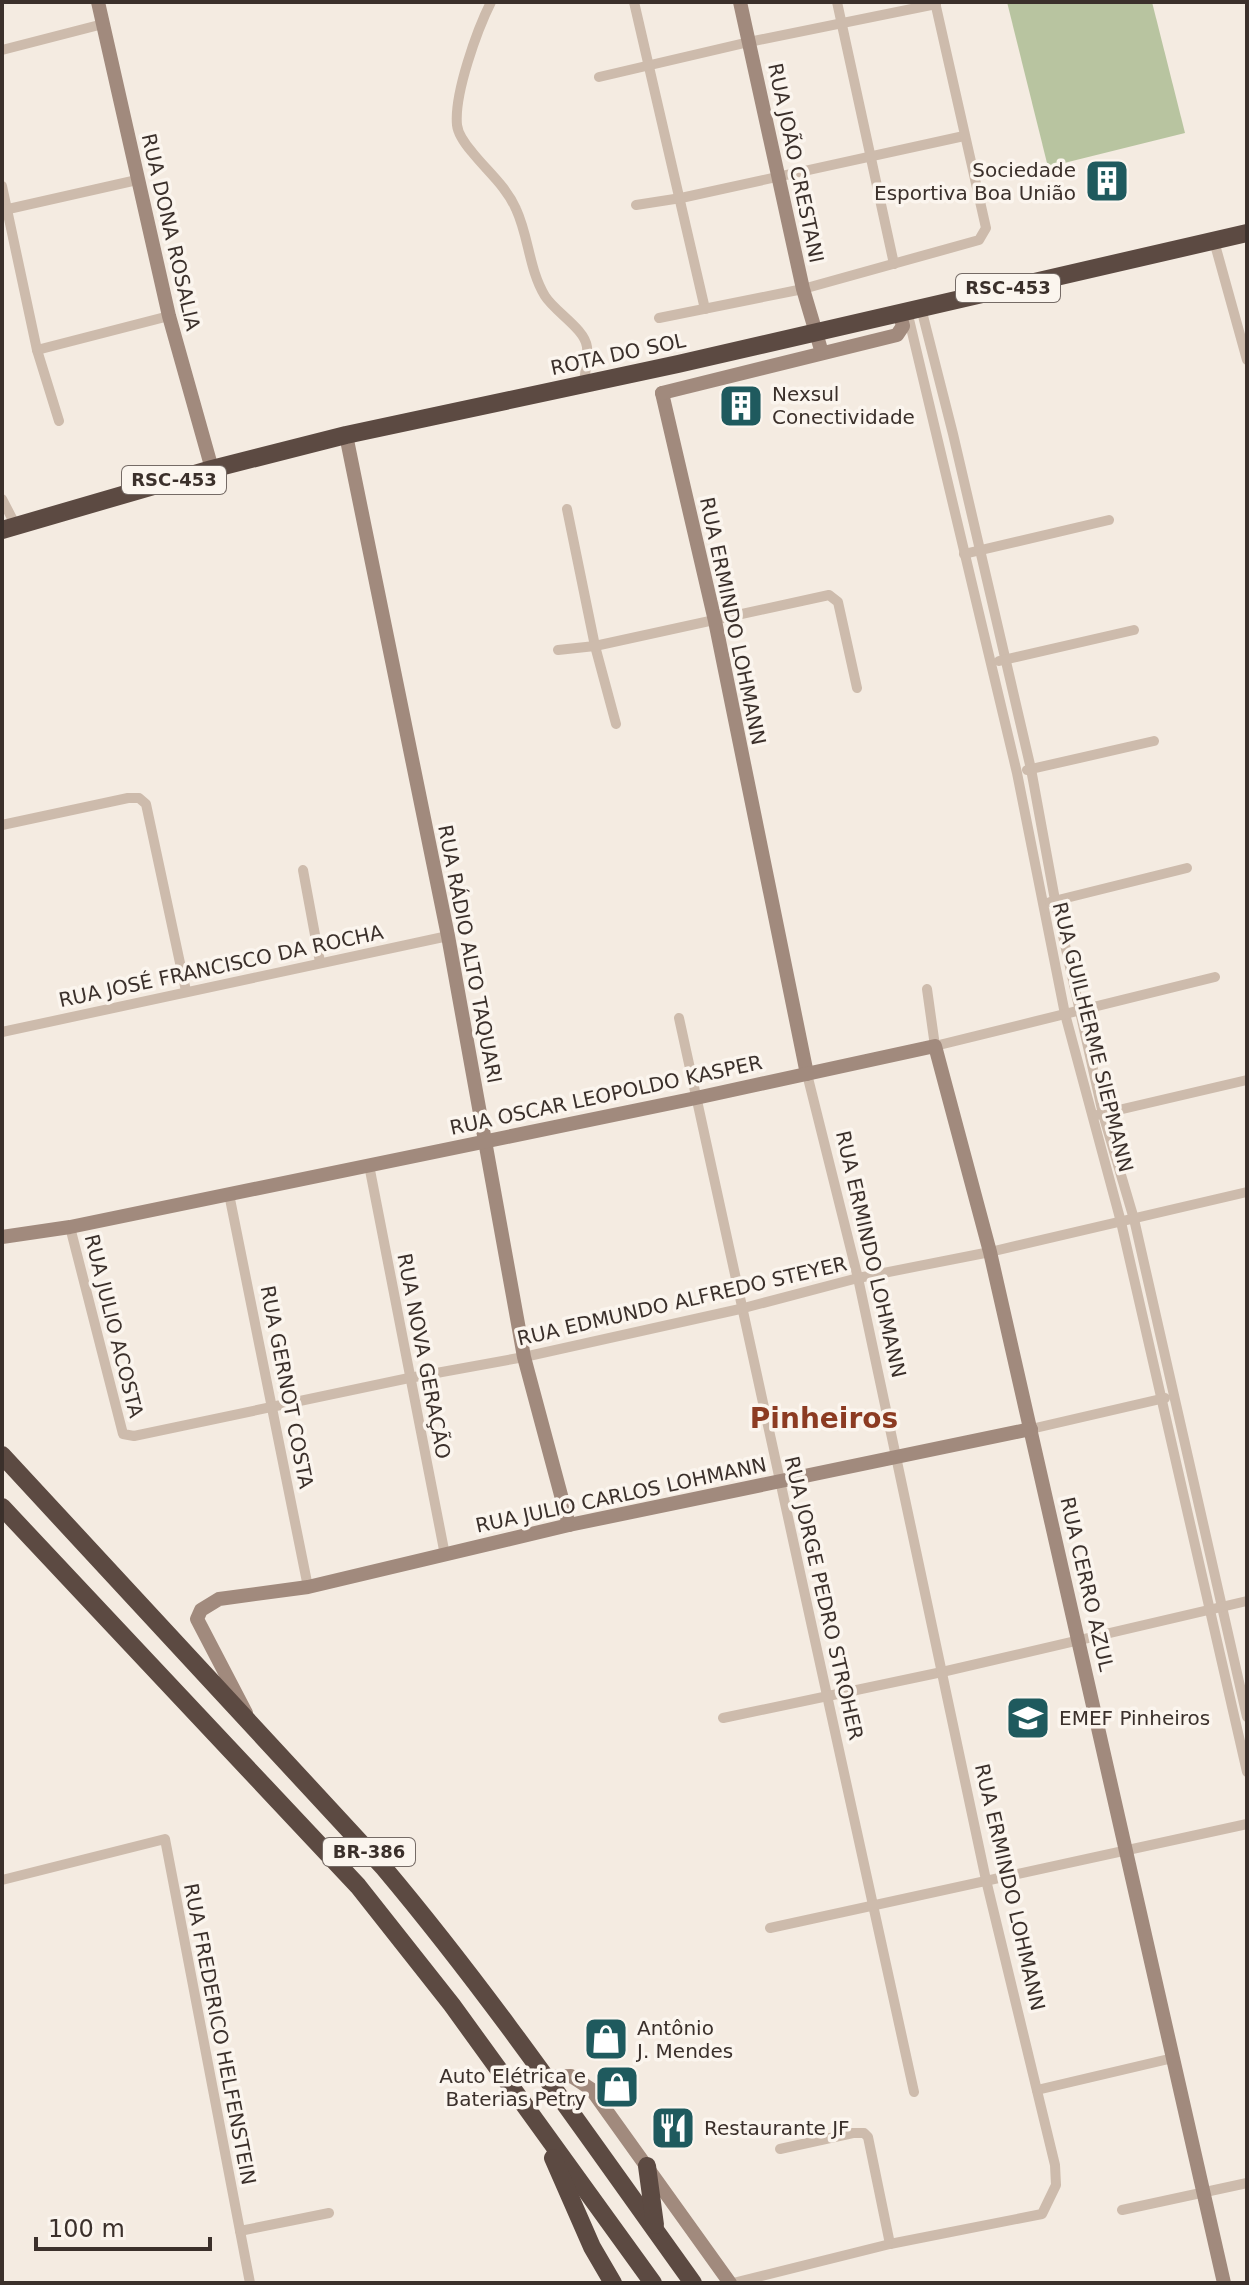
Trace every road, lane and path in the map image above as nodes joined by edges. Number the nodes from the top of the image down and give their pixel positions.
1 (98, 2) edge
2 (491, 2) edge
3 (634, 2) edge
4 (740, 2) edge
5 (837, 2) edge
6 (935, 3) edge
7 (841, 23) junction
8 (103, 24) junction
9 (749, 42) junction
10 (2, 50) edge
11 (648, 66) junction
12 (599, 77) dead end
13 (964, 136) junction
14 (871, 156) junction
15 (778, 177) junction
16 (137, 180) junction
17 (2, 186) edge
18 (681, 198) junction
19 (636, 205) dead end
20 (5, 210) edge
21 (1247, 233) edge
22 (1214, 241) junction
23 (894, 264) junction
24 (803, 289) junction
25 (705, 309) junction
26 (169, 316) junction
27 (659, 318) dead end
28 (911, 320) junction
29 (816, 331) junction
30 (37, 350) junction
31 (822, 353) junction
32 (1247, 360) edge
33 (636, 373) junction
34 (584, 383) junction
35 (662, 393) junction
36 (59, 421) dead end
37 (346, 435) junction
38 (212, 469) junction
39 (2, 499) edge
40 (567, 509) dead end
41 (1109, 520) dead end
42 (9, 528) edge
43 (979, 550) junction
44 (964, 554) junction
45 (715, 621) junction
46 (1134, 630) dead end
47 (595, 646) junction
48 (558, 650) dead end
49 (1004, 660) junction
50 (990, 663) junction
51 (857, 688) dead end
52 (616, 724) dead end
53 (1154, 741) dead end
54 (1031, 769) junction
55 (1017, 773) junction
56 (2, 825) edge
57 (1045, 837) junction
58 (1028, 841) junction
59 (1187, 868) dead end
60 (303, 870) dead end
61 (1055, 900) junction
62 (1042, 905) junction
63 (448, 936) junction
64 (320, 962) junction
65 (1215, 977) dead end
66 (927, 989) dead end
67 (186, 991) junction
68 (1080, 1011) junction
69 (1065, 1014) junction
70 (679, 1018) dead end
71 (2, 1032) edge
72 (935, 1046) junction
73 (807, 1074) junction
74 (1247, 1080) edge
75 (696, 1098) junction
76 (1098, 1115) junction
77 (485, 1141) junction
78 (369, 1165) junction
79 (1247, 1192) edge
80 (229, 1194) junction
81 (1134, 1219) junction
82 (1121, 1222) junction
83 (70, 1227) junction
84 (2, 1237) edge
85 (990, 1252) junction
86 (858, 1278) junction
87 (740, 1309) junction
88 (524, 1357) junction
89 (409, 1378) junction
90 (1174, 1395) junction
91 (1162, 1398) junction
92 (273, 1407) junction
93 (1031, 1429) junction
94 (123, 1434) joint
95 (2, 1455) edge
96 (897, 1458) junction
97 (780, 1481) junction
98 (2, 1507) edge
99 (569, 1525) junction
100 (445, 1555) junction
101 (308, 1587) junction
102 (1247, 1601) edge
103 (1222, 1606) junction
104 (1209, 1609) junction
105 (1080, 1641) junction
106 (942, 1672) junction
107 (829, 1696) junction
108 (1247, 1716) edge
109 (723, 1718) dead end
110 (1234, 1718) junction
111 (250, 1722) junction
112 (1247, 1772) edge
113 (1247, 1824) edge
114 (1127, 1852) junction
115 (2, 1880) edge
116 (986, 1880) junction
117 (873, 1906) junction
118 (770, 1928) dead end
119 (1173, 2058) junction
120 (547, 2077) junction
121 (1037, 2090) junction
122 (914, 2092) dead end
123 (538, 2122) junction
124 (780, 2149) dead end
125 (647, 2166) junction
126 (1247, 2183) edge
127 (1203, 2192) junction
128 (1122, 2210) dead end
129 (329, 2213) dead end
130 (240, 2231) junction
131 (656, 2232) junction
132 (890, 2244) junction
133 (609, 2280) edge
134 (250, 2283) edge
135 (653, 2283) edge
136 (693, 2283) edge
137 (732, 2283) edge
138 (1224, 2283) edge

1 - 8 street, RUA DONA ROSALIA
2 - 34 street
3 - 11 street
4 - 9 street, RUA JOÃO CRESTANI
5 - 7 street
6 - 7 street
6 - 13 street
7 - 9 street
7 - 14 street
8 - 10 street
8 - 16 street, RUA DONA ROSALIA
9 - 11 street
9 - 15 street, RUA JOÃO CRESTANI
11 - 12 street
11 - 18 street
13 - 14 street
13 - 23 street
14 - 15 street
14 - 23 street
15 - 18 street
15 - 24 street, RUA JOÃO CRESTANI
16 - 20 street
16 - 26 street, RUA DONA ROSALIA
17 - 20 street
18 - 19 street
18 - 25 street
20 - 30 street
21 - 22 highway, ROTA DO SOL / RSC-453
22 - 28 highway, ROTA DO SOL / RSC-453
22 - 32 street
23 - 24 street
24 - 25 street
24 - 29 street, RUA JOÃO CRESTANI
25 - 27 street
26 - 30 street
26 - 38 street, RUA DONA ROSALIA
28 - 29 highway, ROTA DO SOL / RSC-453
28 - 31 street
28 - 43 street, RUA GUILHERME SIEPMANN
28 - 44 street, RUA GUILHERME SIEPMANN
29 - 31 street, RUA JOÃO CRESTANI
29 - 33 highway, ROTA DO SOL / RSC-453
30 - 36 street
31 - 35 street
33 - 34 highway, ROTA DO SOL / RSC-453
33 - 35 street
34 - 37 highway, ROTA DO SOL / RSC-453
35 - 45 street, RUA ERMINDO LOHMANN
37 - 38 highway, ROTA DO SOL / RSC-453
37 - 63 street, RUA RÁDIO ALTO TAQUARI
38 - 42 highway, ROTA DO SOL / RSC-453
39 - 42 street
40 - 47 street
41 - 43 street
43 - 44 street
43 - 49 street, RUA GUILHERME SIEPMANN
44 - 50 street, RUA GUILHERME SIEPMANN
45 - 47 street
45 - 51 street
45 - 73 street, RUA ERMINDO LOHMANN
46 - 49 street
47 - 48 street
47 - 52 street
49 - 50 street
49 - 54 street, RUA GUILHERME SIEPMANN
50 - 55 street, RUA GUILHERME SIEPMANN
53 - 54 street
54 - 55 street
54 - 57 street, RUA GUILHERME SIEPMANN
55 - 58 street, RUA GUILHERME SIEPMANN
56 - 67 street
57 - 58 street
57 - 61 street, RUA GUILHERME SIEPMANN
58 - 62 street, RUA GUILHERME SIEPMANN
59 - 61 street
60 - 64 street
61 - 62 street
61 - 68 street, RUA GUILHERME SIEPMANN
62 - 69 street, RUA GUILHERME SIEPMANN
63 - 64 street, RUA JOSÉ FRANCISCO DA ROCHA
63 - 77 street, RUA RÁDIO ALTO TAQUARI
64 - 67 street, RUA JOSÉ FRANCISCO DA ROCHA
65 - 68 street, RUA OSCAR LEOPOLDO KASPER
66 - 72 street, RUA CERRO AZUL
67 - 71 street, RUA JOSÉ FRANCISCO DA ROCHA
68 - 69 street, RUA OSCAR LEOPOLDO KASPER
68 - 76 street, RUA GUILHERME SIEPMANN
69 - 72 street, RUA OSCAR LEOPOLDO KASPER
69 - 76 street, RUA GUILHERME SIEPMANN
70 - 75 street, RUA JORGE PEDRO STROHER
72 - 73 street, RUA OSCAR LEOPOLDO KASPER
72 - 85 street, RUA CERRO AZUL
73 - 75 street, RUA OSCAR LEOPOLDO KASPER
73 - 86 street, RUA ERMINDO LOHMANN
74 - 76 street
75 - 77 street, RUA OSCAR LEOPOLDO KASPER
75 - 87 street, RUA JORGE PEDRO STROHER
76 - 81 street, RUA GUILHERME SIEPMANN
76 - 82 street, RUA GUILHERME SIEPMANN
77 - 78 street, RUA OSCAR LEOPOLDO KASPER
77 - 88 street, RUA RÁDIO ALTO TAQUARI
78 - 80 street, RUA OSCAR LEOPOLDO KASPER
78 - 89 street, RUA NOVA GERAÇÃO
79 - 81 street, RUA EDMUNDO ALFREDO STEYER
80 - 83 street, RUA OSCAR LEOPOLDO KASPER
80 - 92 street, RUA GERNOT COSTA
81 - 82 street, RUA EDMUNDO ALFREDO STEYER
81 - 90 street, RUA GUILHERME SIEPMANN
82 - 85 street, RUA EDMUNDO ALFREDO STEYER
82 - 91 street, RUA GUILHERME SIEPMANN
83 - 84 street, RUA OSCAR LEOPOLDO KASPER
83 - 94 street, RUA JULIO ACOSTA
85 - 86 street, RUA EDMUNDO ALFREDO STEYER
85 - 93 street, RUA CERRO AZUL
86 - 87 street, RUA EDMUNDO ALFREDO STEYER
86 - 96 street, RUA ERMINDO LOHMANN
87 - 88 street, RUA EDMUNDO ALFREDO STEYER
87 - 97 street, RUA JORGE PEDRO STROHER
88 - 89 street, RUA EDMUNDO ALFREDO STEYER
88 - 99 street, RUA RÁDIO ALTO TAQUARI
89 - 92 street, RUA EDMUNDO ALFREDO STEYER
89 - 100 street, RUA NOVA GERAÇÃO
90 - 91 street, RUA JULIO CARLOS LOHMANN
90 - 103 street, RUA GUILHERME SIEPMANN
91 - 93 street, RUA JULIO CARLOS LOHMANN
91 - 104 street, RUA GUILHERME SIEPMANN
92 - 94 street, RUA EDMUNDO ALFREDO STEYER
92 - 101 street, RUA GERNOT COSTA
93 - 96 street, RUA JULIO CARLOS LOHMANN
93 - 105 street, RUA CERRO AZUL
95 - 111 highway, BR-386
96 - 97 street, RUA JULIO CARLOS LOHMANN
96 - 106 street, RUA ERMINDO LOHMANN
97 - 99 street, RUA JULIO CARLOS LOHMANN
97 - 107 street, RUA JORGE PEDRO STROHER
98 - 123 highway, BR-386
99 - 100 street, RUA JULIO CARLOS LOHMANN
100 - 101 street, RUA JULIO CARLOS LOHMANN
101 - 111 street, RUA JULIO CARLOS LOHMANN
102 - 103 street
103 - 104 street
103 - 108 street, RUA GUILHERME SIEPMANN
104 - 105 street
104 - 110 street, RUA GUILHERME SIEPMANN
105 - 106 street
105 - 114 street, RUA CERRO AZUL
106 - 107 street
106 - 116 street, RUA ERMINDO LOHMANN
107 - 109 street
107 - 117 street, RUA JORGE PEDRO STROHER
108 - 110 street
110 - 112 street, RUA GUILHERME SIEPMANN
111 - 120 highway, BR-386
113 - 114 street
114 - 116 street
114 - 119 street, RUA CERRO AZUL
115 - 130 street, RUA FREDERICO HELFENSTEIN
116 - 117 street
116 - 121 street, RUA ERMINDO LOHMANN
117 - 118 street
117 - 122 street, RUA JORGE PEDRO STROHER
119 - 121 street
119 - 127 street, RUA CERRO AZUL
120 - 125 street
120 - 131 highway, BR-386
121 - 132 street, RUA ERMINDO LOHMANN
123 - 133 highway
123 - 135 highway, BR-386
124 - 132 street
125 - 131 highway
125 - 137 street
126 - 127 street
127 - 128 street
127 - 138 street, RUA CERRO AZUL
129 - 130 street
130 - 134 street, RUA FREDERICO HELFENSTEIN
131 - 136 highway, BR-386
132 - 137 street

